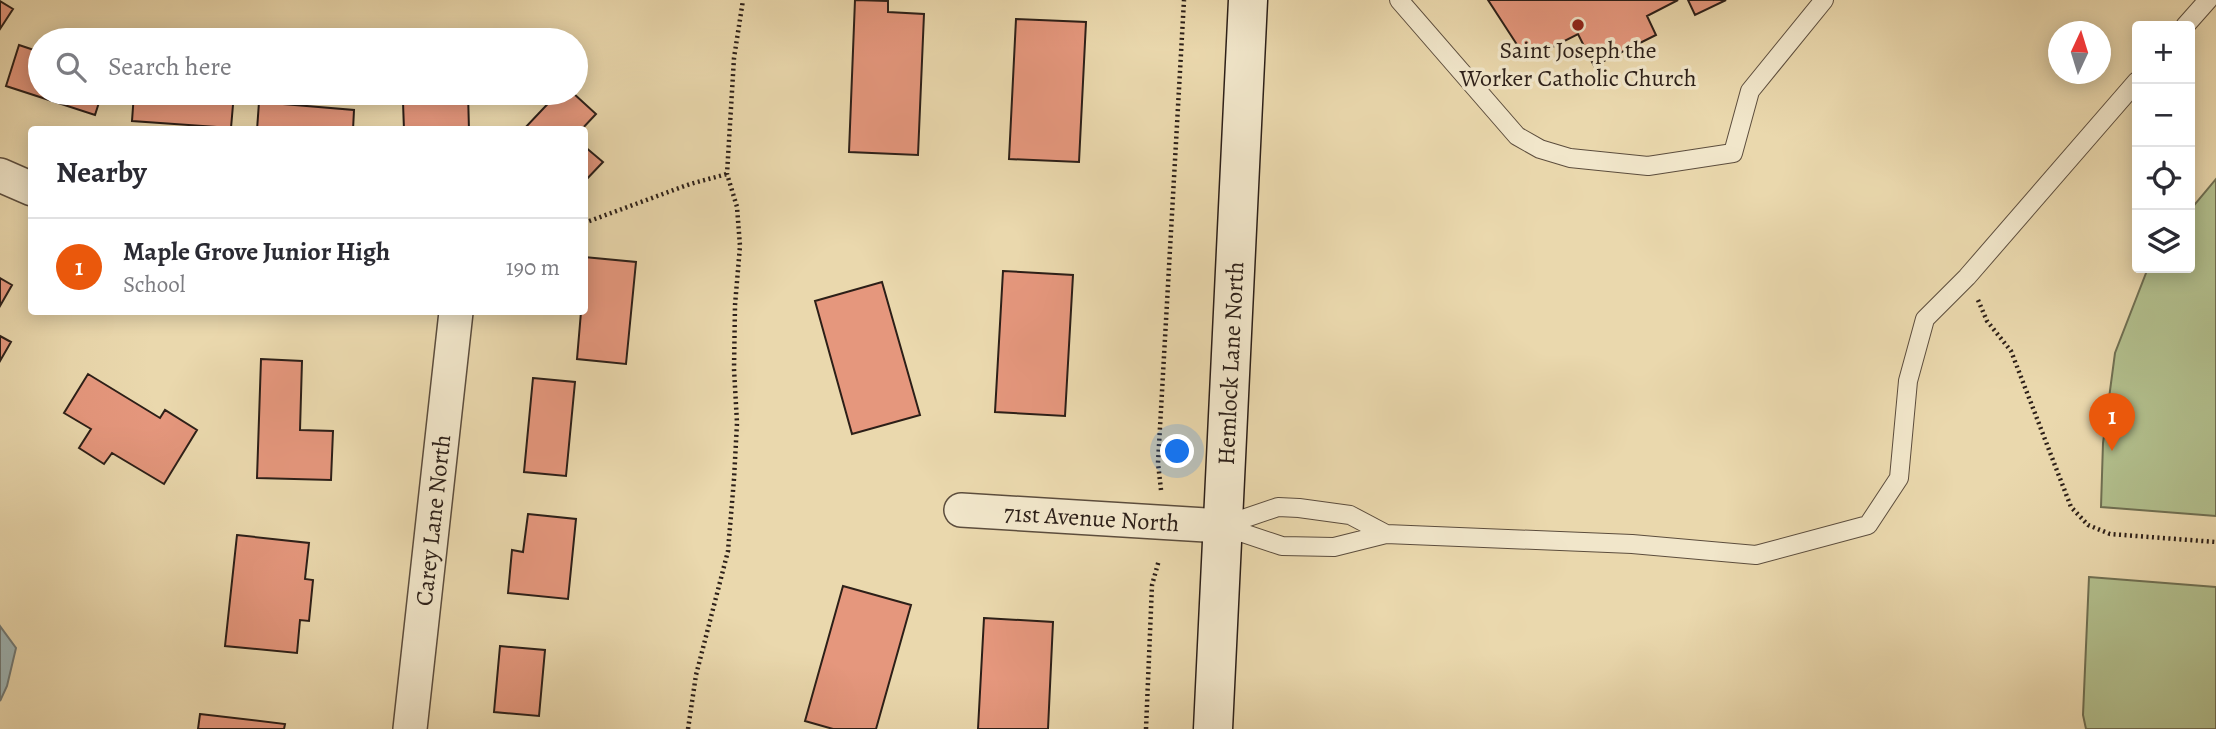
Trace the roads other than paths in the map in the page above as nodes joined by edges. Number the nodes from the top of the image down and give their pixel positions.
1 (1248, 0) edge
2 (1399, 0) edge
3 (1824, 0) edge
4 (2207, 0) edge
5 (2189, 21) edge
6 (2134, 84) edge
7 (0, 175) edge
8 (28, 187) edge
9 (456, 315) edge
10 (961, 510) dead end
11 (1222, 526) junction
12 (1386, 534) junction
13 (410, 729) edge
14 (1213, 729) edge

1 - 11 main road, Hemlock Lane North
2 - 3 lane
4 - 5 lane
6 - 12 lane
7 - 8 street
9 - 13 street, Carey Lane North
10 - 11 street, 71st Avenue North
11 - 12 lane
11 - 12 lane
11 - 14 main road, Hemlock Lane North

